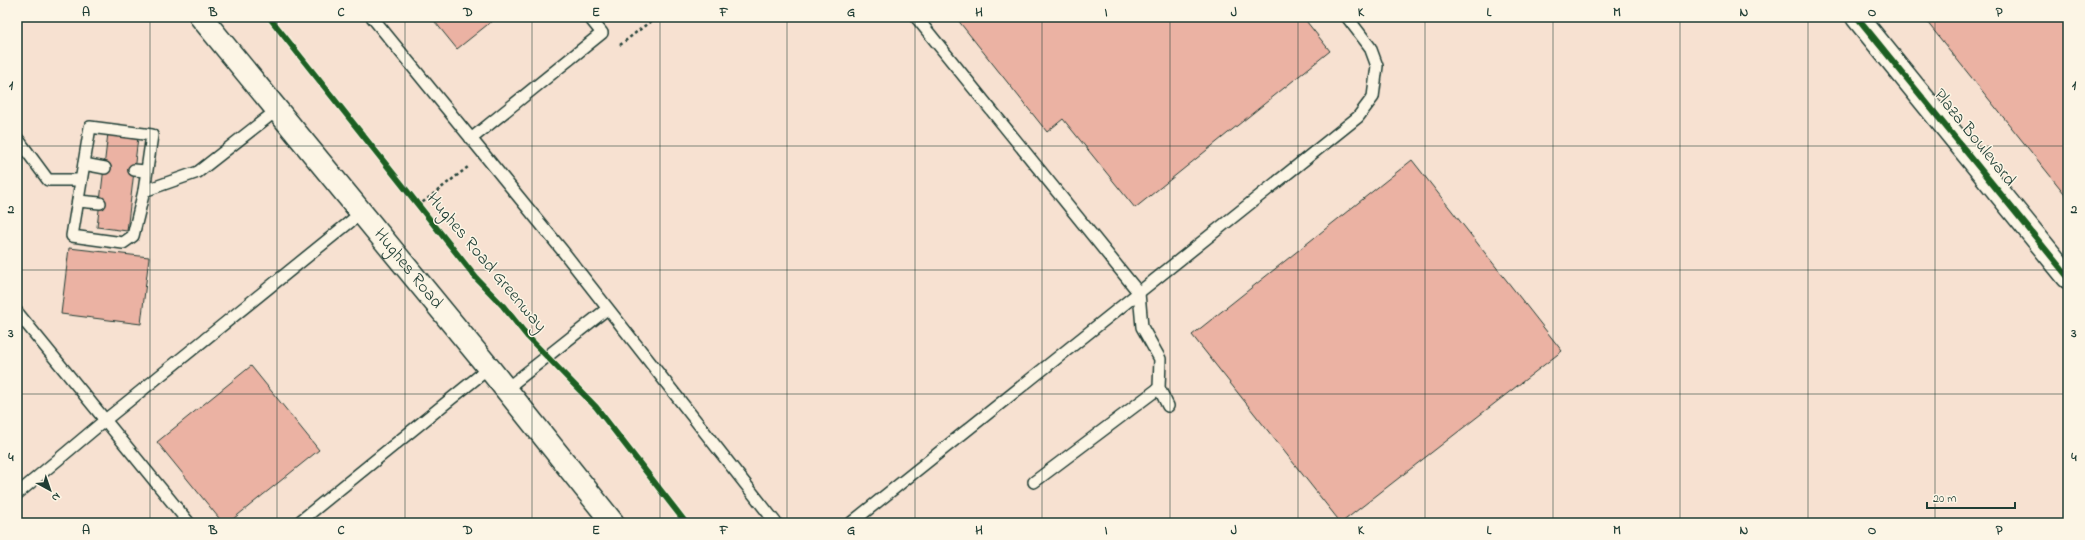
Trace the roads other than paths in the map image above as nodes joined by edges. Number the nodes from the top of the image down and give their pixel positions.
1 (201, 17) edge
2 (372, 17) edge
3 (589, 17) edge
4 (916, 17) edge
5 (1347, 17) edge
6 (1857, 17) edge
7 (277, 110) junction
8 (17, 138) edge
9 (471, 139) junction
10 (84, 164) junction
11 (104, 168) dead end
12 (134, 170) dead end
13 (146, 171) junction
14 (81, 180) junction
15 (144, 191) junction
16 (78, 201) junction
17 (100, 203) dead end
18 (361, 213) junction
19 (2068, 277) edge
20 (1139, 293) junction
21 (607, 309) junction
22 (17, 312) edge
23 (489, 368) junction
24 (1160, 388) junction
25 (506, 389) junction
26 (1168, 406) dead end
27 (104, 421) junction
28 (1034, 482) dead end
29 (17, 494) edge
30 (189, 523) edge
31 (298, 523) edge
32 (613, 523) edge
33 (776, 523) edge
34 (851, 523) edge

1 - 7 main road, Hughes Road
2 - 9 lane
3 - 9 lane
4 - 20 lane
5 - 20 lane
6 - 19 main road, Plaza Boulevard
7 - 15 lane
7 - 18 main road, Hughes Road
8 - 14 lane
9 - 21 lane
10 - 11 lane
10 - 13 lane
10 - 14 lane
12 - 13 lane
13 - 15 lane
14 - 16 lane
15 - 16 lane
16 - 17 lane
18 - 23 main road, Hughes Road
18 - 27 lane
20 - 24 lane
20 - 34 lane
21 - 25 lane
21 - 33 lane
22 - 27 lane
23 - 25 main road, Hughes Road
23 - 31 lane
24 - 26 lane
24 - 28 lane
25 - 32 main road, Hughes Road
27 - 29 lane
27 - 30 lane

